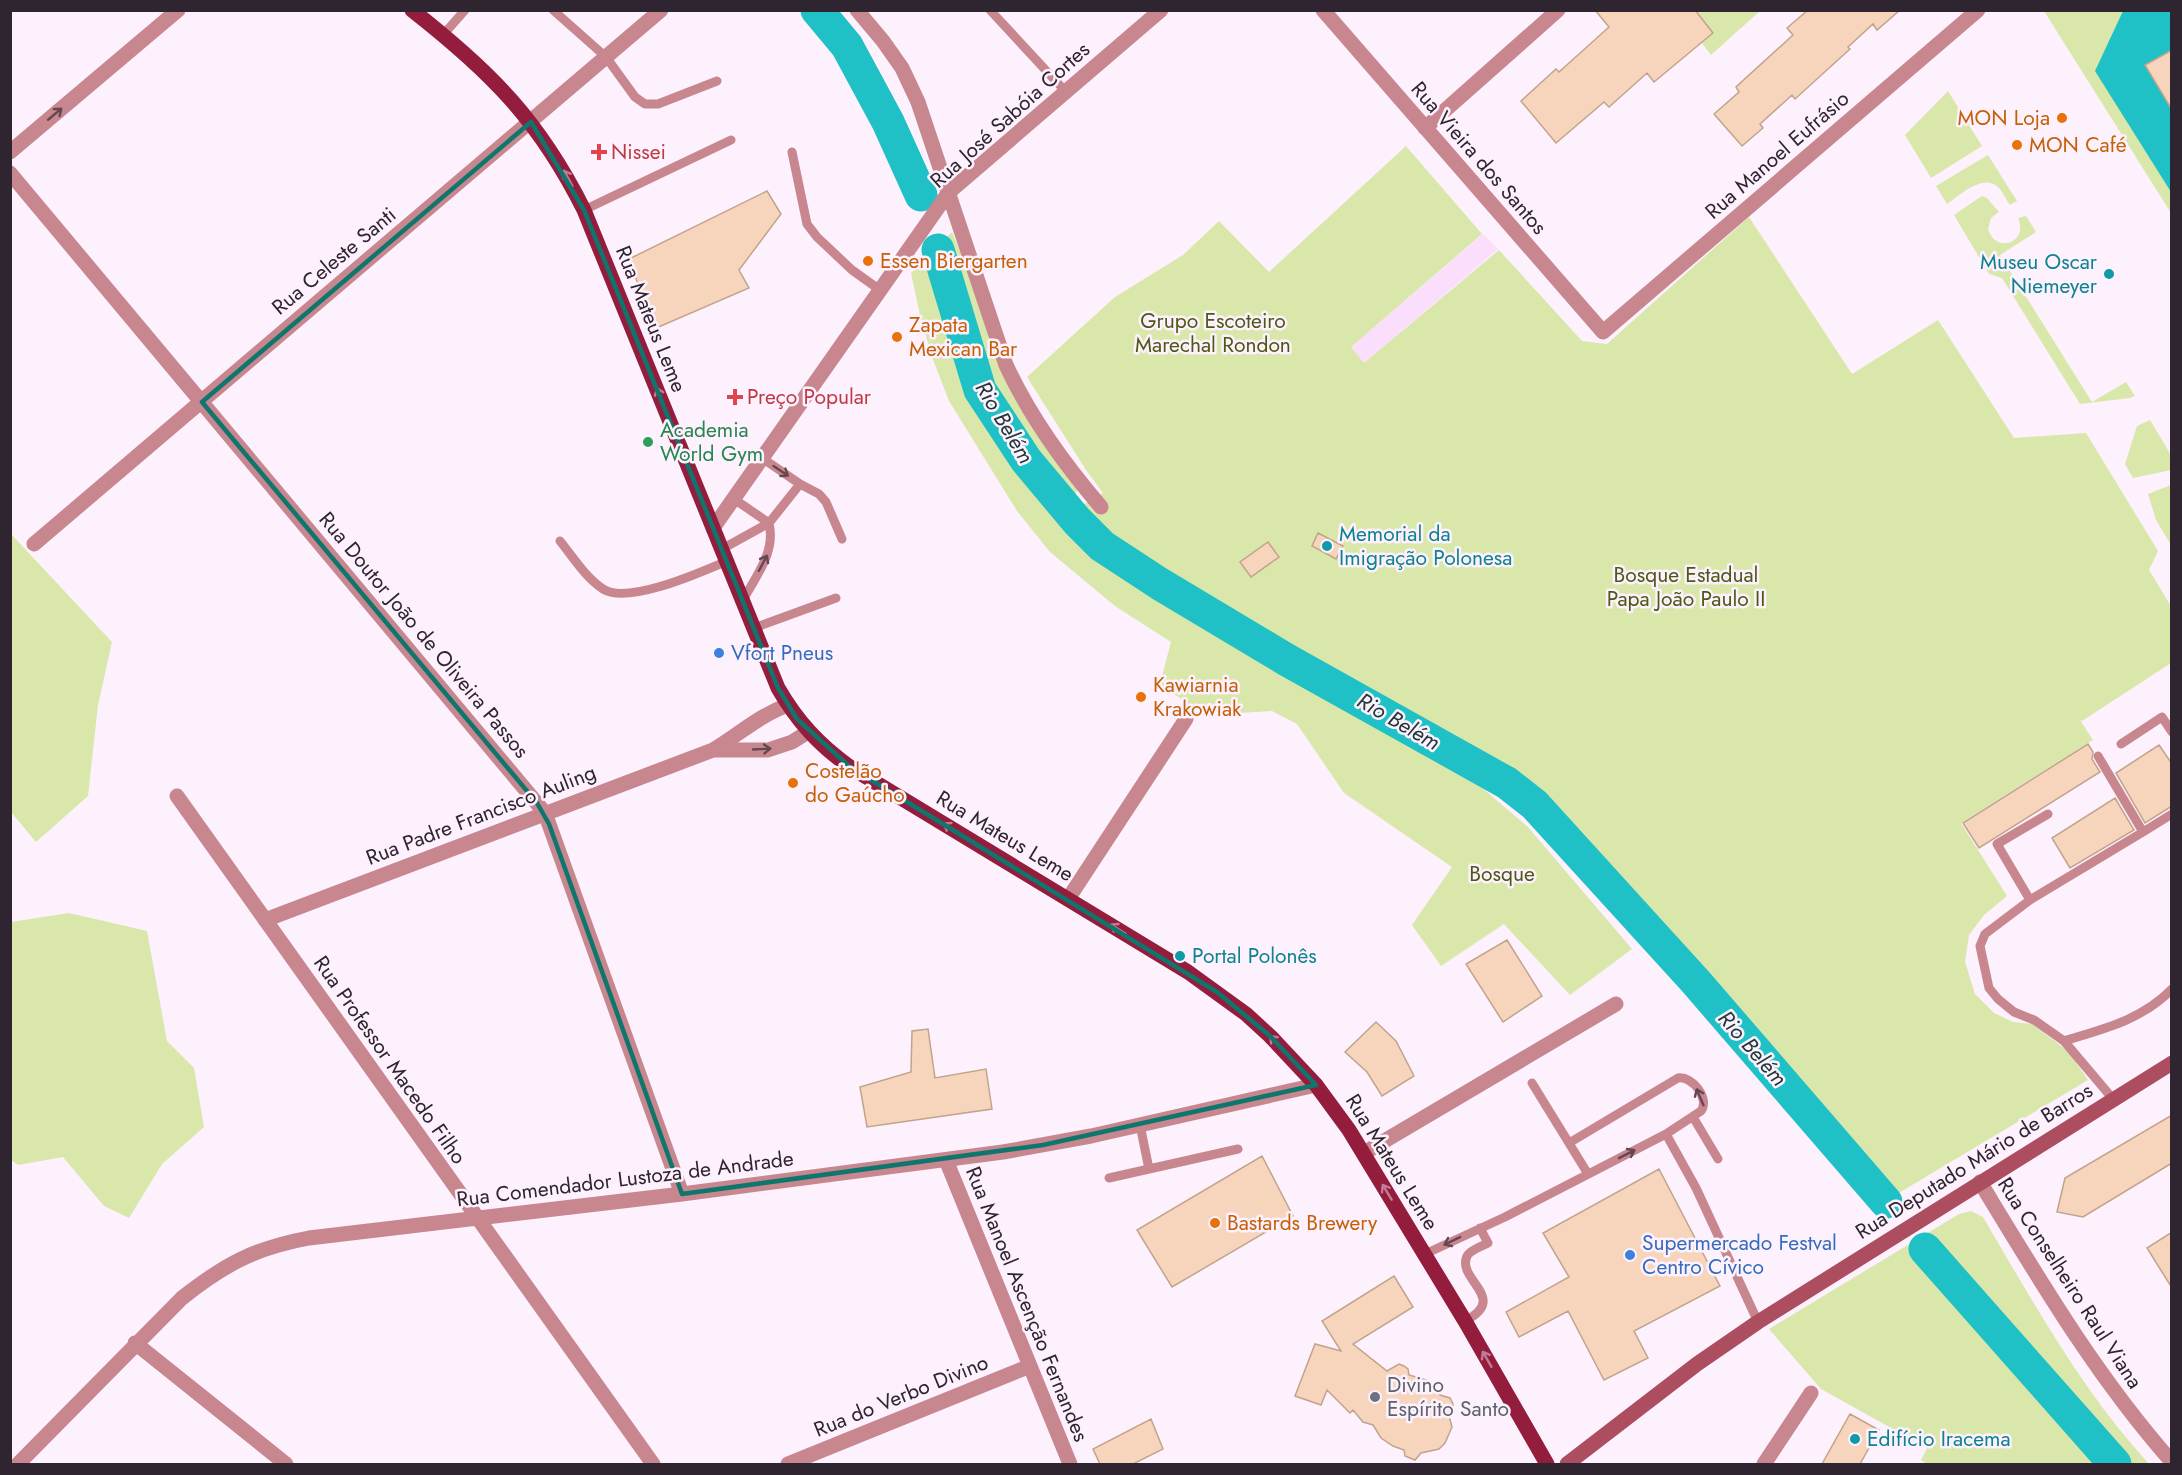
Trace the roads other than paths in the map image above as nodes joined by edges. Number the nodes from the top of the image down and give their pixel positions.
1 (178, 10) edge
2 (412, 10) edge
3 (465, 10) edge
4 (553, 10) edge
5 (661, 10) edge
6 (857, 10) edge
7 (990, 10) edge
8 (1161, 10) edge
9 (1323, 10) edge
10 (1558, 10) edge
11 (1978, 10) edge
12 (443, 35) junction
13 (606, 57) junction
14 (717, 81) dead end
15 (1066, 92) junction
16 (531, 122) junction
17 (1425, 128) junction
18 (731, 140) dead end
19 (10, 152) edge
20 (792, 152) dead end
21 (10, 173) edge
22 (949, 192) junction
23 (584, 210) junction
24 (880, 290) junction
25 (1603, 332) joint
26 (202, 402) junction
27 (762, 458) junction
28 (800, 484) junction
29 (734, 499) junction
30 (1101, 507) dead end
31 (769, 523) junction
32 (713, 528) junction
33 (842, 539) dead end
34 (560, 541) dead end
35 (34, 544) dead end
36 (724, 555) junction
37 (836, 598) dead end
38 (743, 600) junction
39 (754, 628) junction
40 (788, 705) junction
41 (1186, 719) dead end
42 (808, 732) junction
43 (2172, 732) edge
44 (2121, 744) dead end
45 (713, 750) junction
46 (2098, 756) dead end
47 (177, 796) dead end
48 (545, 813) junction
49 (2048, 814) dead end
50 (2172, 814) edge
51 (2143, 832) junction
52 (1068, 898) junction
53 (2030, 900) junction
54 (265, 920) junction
55 (2172, 988) edge
56 (1616, 1004) dead end
57 (2064, 1041) junction
58 (2172, 1063) edge
59 (1532, 1083) dead end
60 (1316, 1085) junction
61 (2113, 1099) junction
62 (1693, 1117) junction
63 (1140, 1125) junction
64 (1666, 1134) junction
65 (1569, 1143) junction
66 (1238, 1149) dead end
67 (1364, 1153) junction
68 (1718, 1159) dead end
69 (946, 1160) junction
70 (1149, 1169) junction
71 (1588, 1174) junction
72 (1109, 1178) dead end
73 (1980, 1182) junction
74 (682, 1194) junction
75 (477, 1219) junction
76 (1480, 1228) junction
77 (1425, 1254) junction
78 (1465, 1321) junction
79 (1758, 1322) junction
80 (135, 1343) junction
81 (1030, 1366) junction
82 (1811, 1393) dead end
83 (2172, 1462) edge
84 (18, 1464) edge
85 (286, 1464) edge
86 (653, 1464) edge
87 (788, 1464) edge
88 (1070, 1464) edge
89 (1547, 1464) edge
90 (1567, 1464) edge
91 (1764, 1464) edge

19 -> 1 street
2 - 12 main road, Rua Mateus Leme
3 - 12 lane
4 - 13 lane
5 - 13 street, Rua Celeste Santi
6 - 22 street
7 - 15 lane
8 - 15 street, Rua José Sabóia Cortes
9 - 17 street, Rua Vieira dos Santos
10 - 17 street
11 - 25 street, Rua Manoel Eufrásio
12 - 16 main road, Rua Mateus Leme
13 - 14 lane
13 - 16 street, Rua Celeste Santi
15 - 22 street, Rua José Sabóia Cortes
23 -> 16 main road, Rua Mateus Leme
16 - 26 street, Rua Celeste Santi
17 - 25 street, Rua Vieira dos Santos
18 - 23 lane
20 - 24 lane
21 - 26 street, Rua Doutor João de Oliveira Passos
22 - 24 street, Rua José Sabóia Cortes
22 - 30 street
32 -> 23 main road, Rua Mateus Leme
24 - 27 street, Rua José Sabóia Cortes
26 - 35 street, Rua Celeste Santi
26 - 48 street, Rua Doutor João de Oliveira Passos
27 -> 28 lane
27 - 29 street, Rua José Sabóia Cortes
28 - 31 lane
28 - 33 lane
29 - 31 lane
29 - 32 street, Rua José Sabóia Cortes
31 - 36 lane
38 -> 31 lane
32 - 36 main road, Rua Mateus Leme
34 - 36 lane
36 - 38 main road, Rua Mateus Leme
37 - 39 lane
38 - 39 main road, Rua Mateus Leme
39 - 40 main road, Rua Mateus Leme
40 - 42 main road, Rua Mateus Leme
40 - 45 street, Rua Padre Francisco Auling
41 - 52 street
45 -> 42 street, Rua Padre Francisco Auling
52 -> 42 main road, Rua Mateus Leme
43 - 44 lane
45 - 48 street, Rua Padre Francisco Auling
46 - 51 lane
47 - 54 street, Rua Professor Macedo Filho
48 - 54 street, Rua Padre Francisco Auling
48 - 74 street, Rua Doutor João de Oliveira Passos
49 - 53 lane
50 - 51 lane
51 - 53 lane
60 -> 52 main road, Rua Mateus Leme
53 - 57 lane
54 - 75 street, Rua Professor Macedo Filho
55 - 57 lane
56 - 67 street
57 - 61 lane
58 - 61 main road, Rua Deputado Mário de Barros
59 - 65 lane
60 - 63 street, Rua Comendador Lustoza de Andrade
60 - 67 main road, Rua Mateus Leme
61 - 73 main road, Rua Deputado Mário de Barros
62 - 64 lane
62 -> 65 lane
62 - 68 lane
63 - 69 street, Rua Comendador Lustoza de Andrade
63 - 70 lane
71 -> 64 lane
64 - 79 lane
65 - 71 lane
66 - 70 lane
77 -> 67 main road, Rua Mateus Leme
69 - 74 street, Rua Comendador Lustoza de Andrade
69 - 81 street, Rua Manoel Ascenção Fernandes
70 - 72 lane
71 - 76 lane
73 - 79 main road, Rua Deputado Mário de Barros
73 - 83 street, Rua Conselheiro Raul Viana
74 - 75 street, Rua Comendador Lustoza de Andrade
75 - 80 street, Rua Comendador Lustoza de Andrade
75 - 86 street, Rua Professor Macedo Filho
76 -> 77 lane
76 - 78 lane
77 - 78 main road, Rua Mateus Leme
89 -> 78 main road, Rua Mateus Leme
79 - 90 main road, Rua Deputado Mário de Barros
80 - 84 street, Rua Comendador Lustoza de Andrade
80 - 85 street
81 - 87 street, Rua do Verbo Divino
81 - 88 street, Rua Manoel Ascenção Fernandes
82 - 91 street

